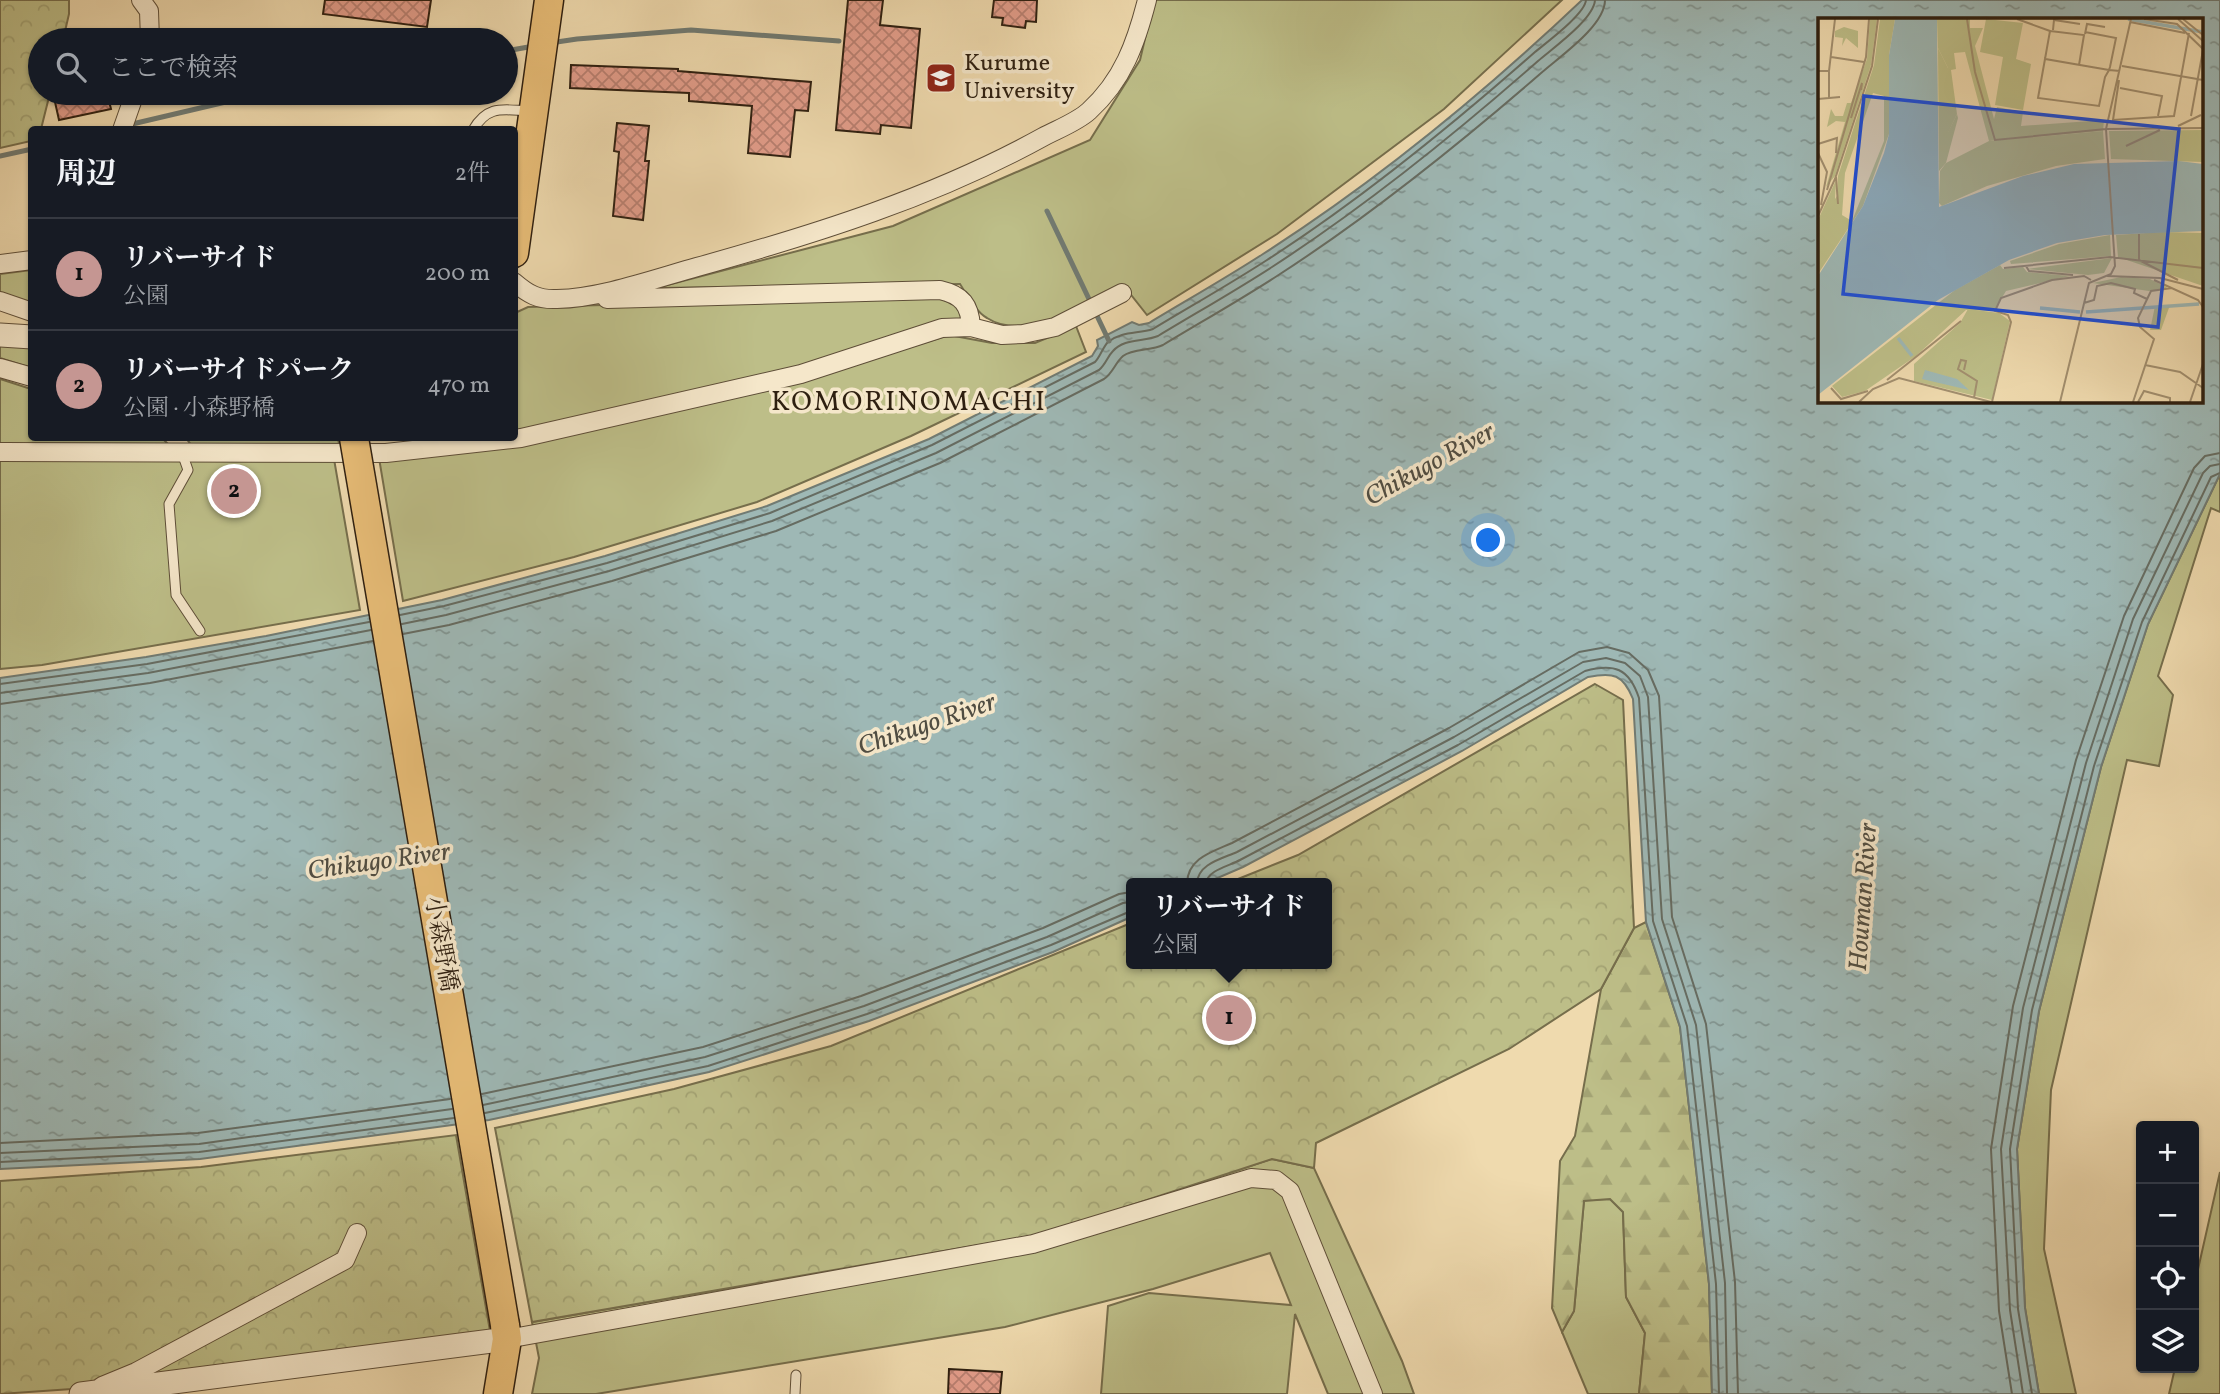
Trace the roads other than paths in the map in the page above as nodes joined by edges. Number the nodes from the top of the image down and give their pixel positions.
1 (141, 0) edge
2 (549, 0) edge
3 (1147, 0) edge
4 (150, 28) edge
5 (130, 105) edge
6 (534, 111) junction
7 (123, 126) edge
8 (475, 126) edge
9 (518, 225) edge
10 (28, 260) edge
11 (0, 264) edge
12 (518, 286) edge
13 (1122, 293) dead end
14 (582, 296) junction
15 (0, 301) edge
16 (28, 311) edge
17 (971, 327) junction
18 (0, 335) edge
19 (28, 337) edge
20 (0, 368) edge
21 (28, 376) edge
22 (518, 438) edge
23 (355, 441) edge
24 (494, 441) edge
25 (178, 444) edge
26 (0, 452) edge
27 (200, 631) dead end
28 (357, 1233) dead end
29 (506, 1332) junction
30 (796, 1375) dead end
31 (82, 1394) edge
32 (498, 1394) edge
33 (795, 1394) edge
34 (1373, 1394) edge

1 - 4 street
2 - 6 main road
3 - 14 street
5 - 7 street
6 - 8 lane
6 - 9 main road
10 - 11 street
12 - 14 street
13 - 17 street
14 - 17 street
15 - 16 street
17 - 22 street
18 - 19 street
20 - 21 street
23 - 29 main road, 小森野橋, bridge
24 - 25 street
25 - 26 street
25 - 27 lane
28 - 31 street
29 - 31 street
29 - 32 main road, 小森野橋
29 - 34 street
30 - 33 lane

